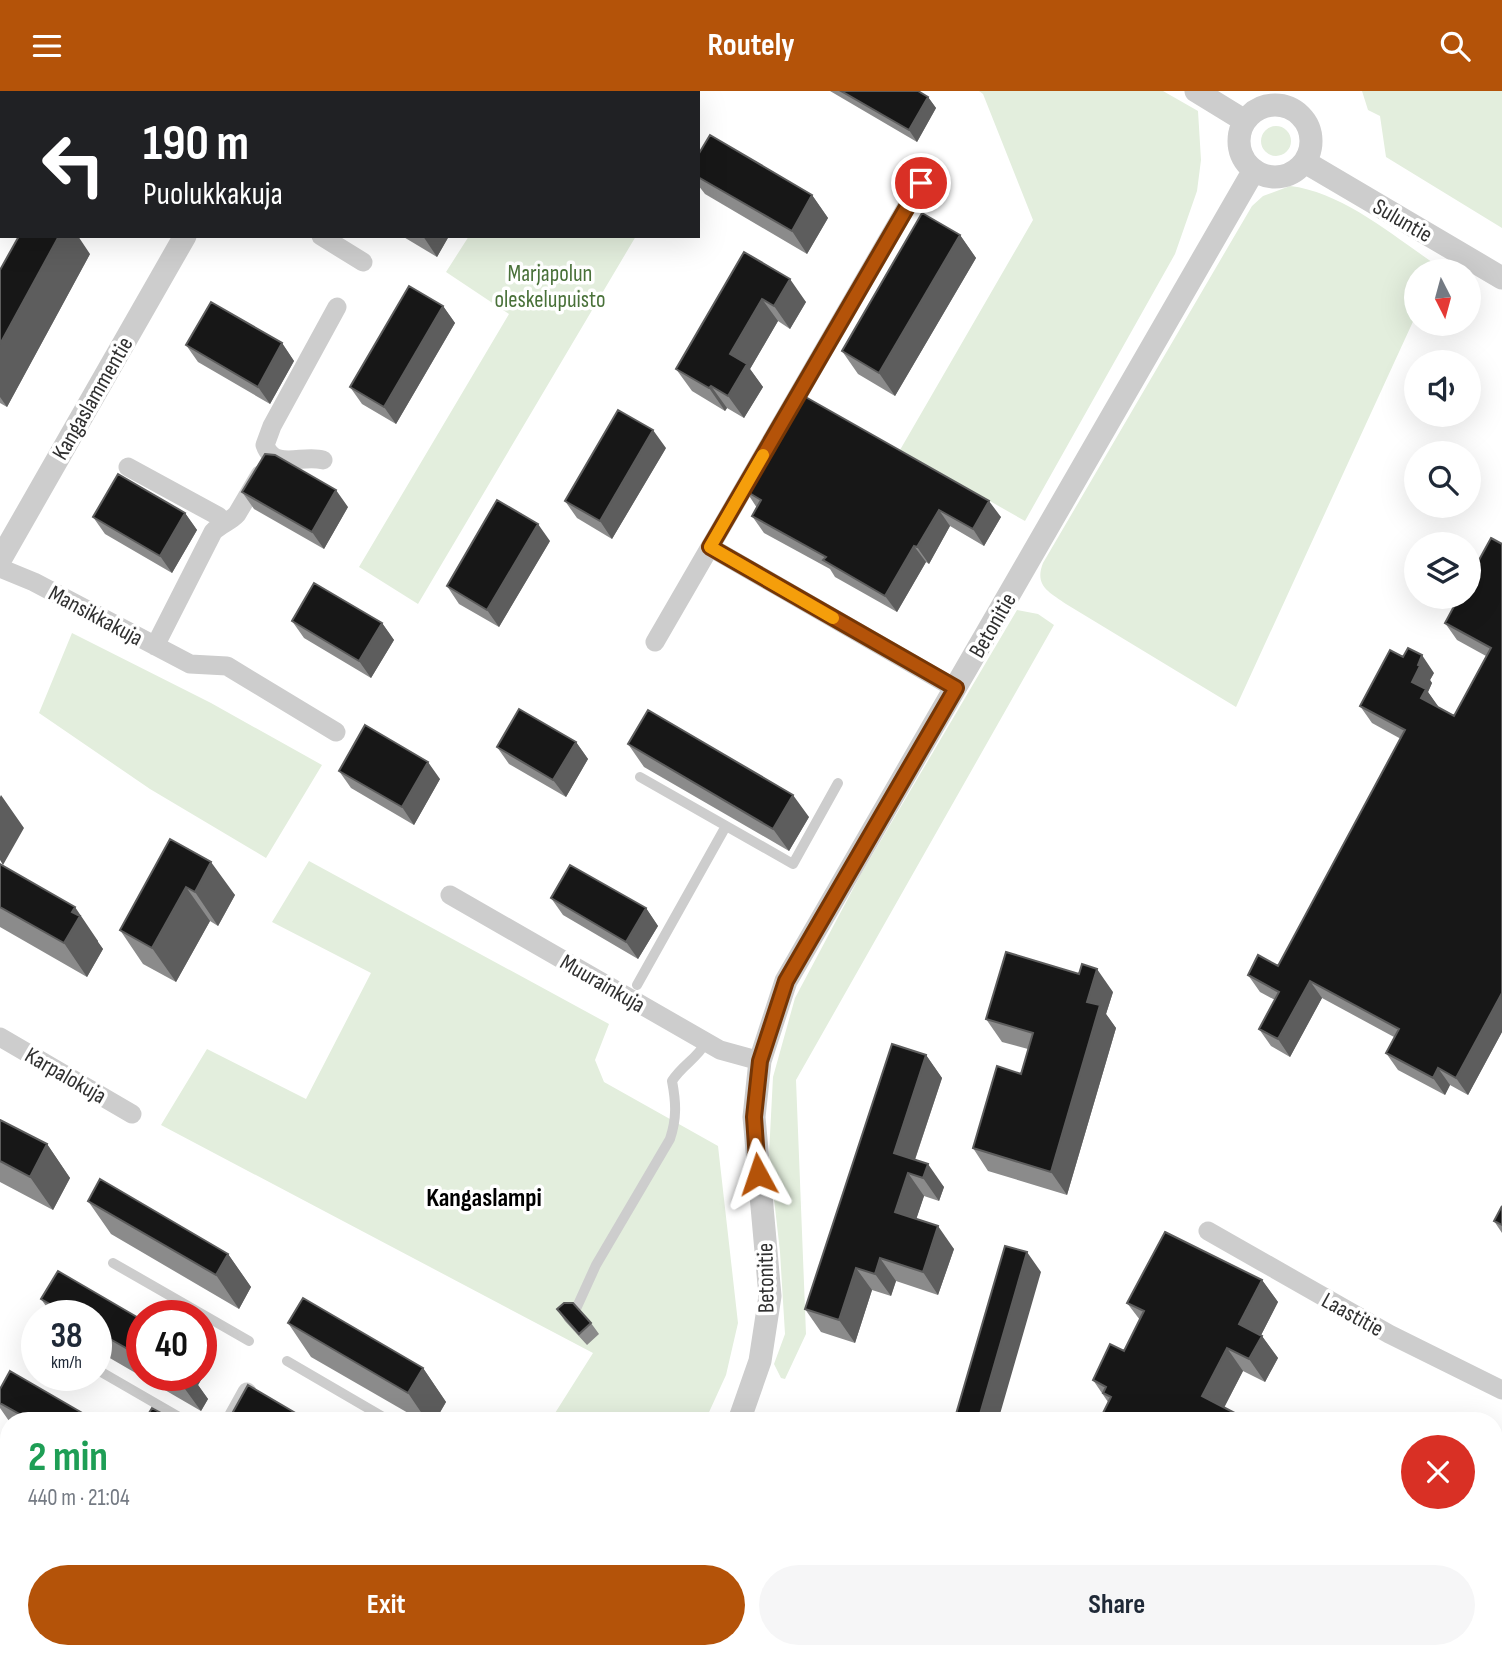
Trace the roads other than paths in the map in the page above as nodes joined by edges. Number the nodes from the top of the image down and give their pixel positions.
1 (1196, 91) edge
2 (1297, 100) edge
3 (1245, 121) junction
4 (1305, 162) junction
5 (1254, 170) junction
6 (921, 183) dead end
7 (184, 238) edge
8 (324, 238) edge
9 (363, 262) dead end
10 (1502, 278) edge
11 (337, 307) dead end
12 (271, 456) junction
13 (323, 460) dead end
14 (128, 467) dead end
15 (225, 523) junction
16 (710, 547) junction
17 (0, 560) edge
18 (0, 568) edge
19 (655, 642) dead end
20 (155, 646) junction
21 (956, 688) junction
22 (336, 732) dead end
23 (640, 777) dead end
24 (838, 783) dead end
25 (726, 826) junction
26 (450, 895) dead end
27 (637, 985) dead end
28 (0, 1037) edge
29 (706, 1042) junction
30 (760, 1061) junction
31 (132, 1114) dead end
32 (1208, 1231) dead end
33 (113, 1263) dead end
34 (576, 1309) edge
35 (249, 1341) dead end
36 (287, 1361) dead end
37 (112, 1378) edge
38 (1502, 1390) edge
39 (247, 1392) edge
40 (170, 1412) edge
41 (236, 1412) edge
42 (375, 1412) edge
43 (742, 1412) edge

1 - 3 street
2 - 3 street
2 - 4 street
3 - 5 street
4 - 5 street
4 - 10 street, Suluntie
5 - 21 street, Betonitie
6 - 16 street
7 - 17 street, Kangaslammentie
8 - 9 street
11 - 12 street
12 - 13 street
12 - 15 street
14 - 15 street
15 - 20 street
16 - 19 street
16 - 21 street
18 - 20 street, Mansikkakuja
20 - 22 street, Mansikkakuja
21 - 30 street, Betonitie
23 - 25 lane
24 - 25 lane
25 - 27 lane
26 - 29 street, Muurainkuja
28 - 31 street, Karpalokuja
29 - 30 street, Muurainkuja
29 - 34 lane
30 - 43 street, Betonitie
32 - 38 street, Laastitie
33 - 35 lane
36 - 42 lane
37 - 40 lane
39 - 41 street

